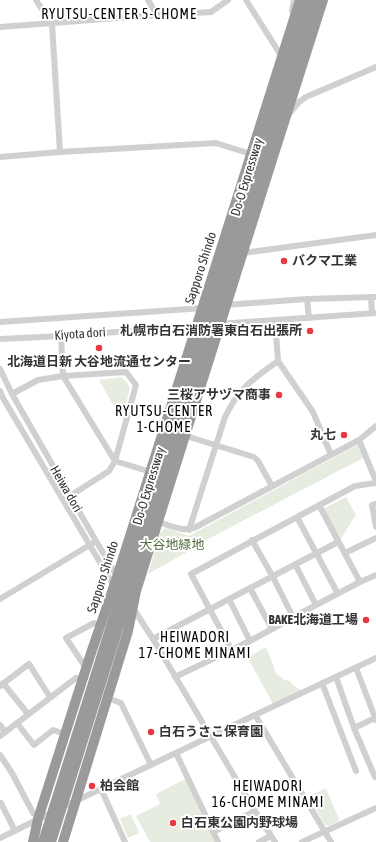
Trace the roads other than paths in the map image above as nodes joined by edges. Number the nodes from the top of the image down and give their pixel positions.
1 (36, 0) edge
2 (148, 0) edge
3 (228, 0) edge
4 (246, 0) edge
5 (294, 0) edge
6 (300, 0) edge
7 (308, 0) edge
8 (316, 0) edge
9 (323, 0) edge
10 (157, 15) junction
11 (52, 24) junction
12 (0, 27) edge
13 (287, 41) junction
14 (282, 57) junction
15 (376, 67) edge
16 (284, 121) junction
17 (60, 152) junction
18 (251, 154) junction
19 (0, 157) edge
20 (272, 160) junction
21 (376, 235) edge
22 (243, 253) junction
23 (373, 297) edge
24 (307, 299) junction
25 (227, 305) junction
26 (202, 308) junction
27 (374, 313) edge
28 (309, 318) junction
29 (275, 320) junction
30 (0, 322) edge
31 (220, 324) junction
32 (197, 326) junction
33 (61, 336) junction
34 (0, 339) edge
35 (278, 361) junction
36 (0, 368) edge
37 (63, 376) junction
38 (0, 391) edge
39 (12, 394) junction
40 (376, 426) edge
41 (186, 436) junction
42 (359, 440) junction
43 (216, 445) junction
44 (331, 455) junction
45 (115, 461) junction
46 (151, 472) junction
47 (376, 482) edge
48 (272, 486) junction
49 (70, 496) junction
50 (376, 504) edge
51 (319, 505) junction
52 (297, 517) junction
53 (158, 522) junction
54 (376, 527) edge
55 (189, 530) junction
56 (376, 538) edge
57 (252, 540) junction
58 (96, 542) junction
59 (338, 542) junction
60 (90, 546) junction
61 (317, 553) junction
62 (345, 553) junction
63 (295, 564) junction
64 (376, 575) edge
65 (117, 577) junction
66 (273, 577) junction
67 (360, 582) junction
68 (114, 587) junction
69 (250, 588) junction
70 (338, 594) junction
71 (0, 599) edge
72 (229, 599) junction
73 (316, 605) junction
74 (133, 608) junction
75 (210, 609) junction
76 (293, 617) junction
77 (100, 625) junction
78 (272, 629) junction
79 (128, 631) junction
80 (153, 640) junction
81 (250, 641) junction
82 (231, 649) junction
83 (90, 656) junction
84 (376, 658) edge
85 (356, 668) junction
86 (85, 673) junction
87 (175, 677) junction
88 (336, 677) junction
89 (322, 684) junction
90 (2, 685) edge
91 (50, 697) junction
92 (108, 698) junction
93 (28, 714) junction
94 (255, 715) junction
95 (375, 717) edge
96 (17, 723) junction
97 (0, 725) edge
98 (354, 728) junction
99 (3, 734) edge
100 (65, 734) junction
101 (211, 736) junction
102 (176, 753) junction
103 (0, 755) edge
104 (151, 765) junction
105 (356, 771) dead end
106 (376, 776) edge
107 (101, 789) junction
108 (76, 801) junction
109 (0, 804) edge
110 (376, 808) edge
111 (255, 811) junction
112 (39, 818) junction
113 (15, 830) junction
114 (325, 831) junction
115 (213, 832) junction
116 (271, 836) junction
117 (2, 839) edge
118 (33, 842) edge
119 (38, 842) edge
120 (43, 842) edge
121 (51, 842) edge
122 (56, 842) edge
123 (62, 842) edge
124 (125, 842) edge
125 (218, 842) edge
126 (259, 842) edge
127 (275, 842) edge
128 (302, 842) edge
129 (331, 842) edge

1 - 11 street
2 - 10 street
3 - 10 street
4 - 14 street
5 - 13 street
6 - 13 highway, Sapporo Shindo
7 - 120 highway, Do-O Expressway, bridge
8 - 121 highway, Do-O Expressway, bridge
9 - 16 highway
10 - 11 street
11 - 12 street
11 - 17 street
13 - 14 highway, Sapporo Shindo
14 - 18 highway, Sapporo Shindo
15 - 16 street
16 - 20 highway
17 - 18 street
17 - 19 street
18 - 20 street
18 - 26 highway, Sapporo Shindo
20 - 22 highway
21 - 22 street
22 - 25 highway
23 - 24 street, Kiyota dori
23 - 27 street
24 - 25 street, Kiyota dori
24 - 28 street
25 - 26 street, Kiyota dori
25 - 31 highway
26 - 30 street, Kiyota dori
26 - 32 highway, Sapporo Shindo
27 - 28 street, Kiyota dori
28 - 29 street, Kiyota dori
29 - 31 street, Kiyota dori
29 - 35 street
31 - 32 street, Kiyota dori
31 - 41 highway
32 - 33 street, Kiyota dori
32 - 46 highway, Sapporo Shindo
33 - 34 street, Kiyota dori
33 - 37 street
35 - 43 street
35 - 44 street
36 - 39 street, Heiwa dori
37 - 39 street
37 - 45 street
37 - 45 street
38 - 60 street, Heiwa dori
39 - 49 street, Heiwa dori
40 - 42 street
41 - 43 street
41 - 53 highway
42 - 44 street
42 - 47 street
43 - 48 street
43 - 55 street
44 - 48 street
45 - 46 street
45 - 49 street
46 - 65 highway, Sapporo Shindo
47 - 51 street
48 - 55 street
49 - 58 street, Heiwa dori
50 - 54 street
51 - 52 street
51 - 59 street
52 - 57 street
52 - 61 street
53 - 55 street
53 - 74 highway
56 - 62 street
57 - 66 street
57 - 75 street
58 - 60 street
58 - 65 street, Heiwa dori
59 - 61 street
59 - 62 street
60 - 68 street, Heiwa dori
60 - 71 street
61 - 63 street
61 - 70 street
62 - 67 street
63 - 66 street
63 - 73 street
64 - 67 street
65 - 68 highway, Sapporo Shindo
65 - 74 street, Heiwa dori
66 - 69 street
66 - 76 street
67 - 70 street
68 - 74 street, Heiwa dori
68 - 77 highway, Sapporo Shindo
69 - 72 street
69 - 78 street
70 - 73 street
72 - 75 street
72 - 81 street
73 - 76 street
74 - 79 highway
74 - 80 street, Heiwa dori
75 - 80 street
75 - 82 street
76 - 78 street
77 - 83 highway, Sapporo Shindo
77 - 86 street
78 - 81 street
79 - 92 highway
79 - 122 highway
80 - 87 street, Heiwa dori
81 - 82 street
82 - 87 street
83 - 86 highway, Sapporo Shindo
83 - 119 highway
84 - 85 street
85 - 88 street
85 - 95 street
86 - 91 street
86 - 100 highway, Sapporo Shindo
87 - 101 street, Heiwa dori
88 - 89 street
88 - 98 street
89 - 94 street
89 - 105 street
90 - 91 street
90 - 93 street
91 - 93 street
92 - 104 street
92 - 108 highway
93 - 96 street
94 - 101 street
94 - 114 street
95 - 98 street
96 - 99 street
96 - 100 street
97 - 99 street
98 - 106 street
100 - 112 highway, Sapporo Shindo
101 - 102 street
101 - 111 street, Heiwa dori
102 - 104 street
102 - 115 street
103 - 112 street
104 - 107 street
107 - 108 street
107 - 124 street
108 - 112 street
108 - 123 highway
109 - 113 street
110 - 114 street
111 - 115 street
111 - 116 street, Heiwa dori
112 - 113 street
112 - 118 highway, Sapporo Shindo
113 - 117 street
114 - 128 street
114 - 129 street
115 - 125 street
116 - 126 street
116 - 127 street, Heiwa dori

